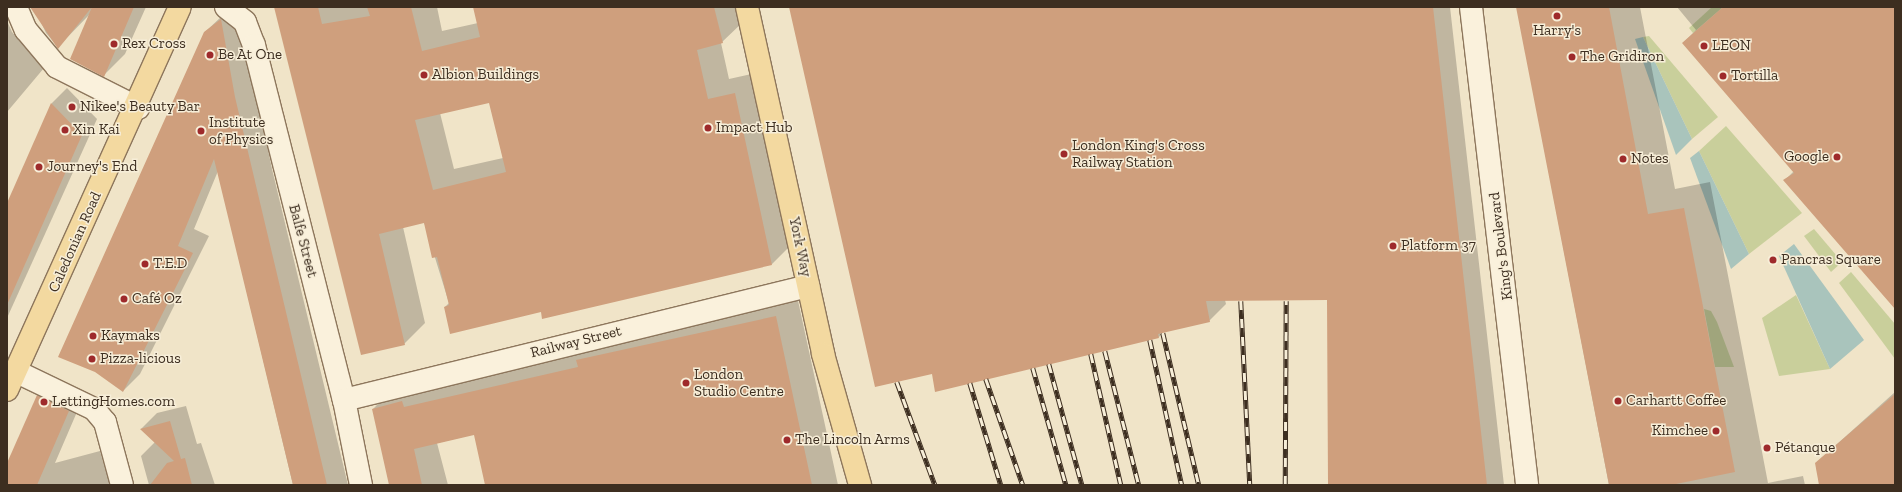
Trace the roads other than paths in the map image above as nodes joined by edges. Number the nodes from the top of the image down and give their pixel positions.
1 (16, 7) edge
2 (180, 7) edge
3 (226, 7) edge
4 (747, 7) edge
5 (1471, 7) edge
6 (138, 108) junction
7 (808, 286) junction
8 (13, 368) edge
9 (344, 400) junction
10 (122, 485) edge
11 (361, 485) edge
12 (860, 485) edge
13 (1527, 485) edge

1 - 6 street
2 - 6 main road, Caledonian Road
3 - 9 street, Balfe Street
4 - 7 main road, York Way
5 - 13 street, King's Boulevard
6 - 8 main road, Caledonian Road
7 - 9 street, Railway Street
7 - 12 main road, York Way
8 - 10 street
9 - 11 street, Balfe Street

